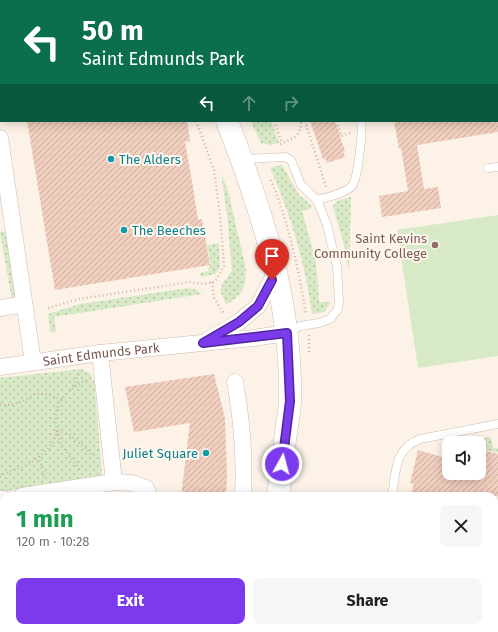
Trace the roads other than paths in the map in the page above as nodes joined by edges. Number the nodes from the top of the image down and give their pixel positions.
1 (227, 122) edge
2 (362, 125) edge
3 (0, 138) edge
4 (241, 159) junction
5 (498, 167) edge
6 (488, 168) dead end
7 (317, 200) junction
8 (276, 272) junction
9 (24, 304) junction
10 (0, 308) edge
11 (287, 333) junction
12 (203, 343) junction
13 (100, 353) junction
14 (33, 362) junction
15 (0, 367) edge
16 (235, 382) dead end
17 (498, 424) edge
18 (114, 482) junction
19 (47, 492) edge
20 (148, 492) edge
21 (243, 492) edge
22 (279, 492) edge
23 (393, 492) edge

1 - 4 street
2 - 7 lane
3 - 9 street
4 - 7 lane
4 - 8 street
5 - 6 lane
7 - 11 lane
8 - 11 street
8 - 12 street, Saint Edmunds Park
9 - 10 street
9 - 14 street
11 - 12 street, Saint Edmunds Park
11 - 22 street
12 - 13 street, Saint Edmunds Park
13 - 14 street, Saint Edmunds Park
13 - 18 street
14 - 15 street, Saint Edmunds Park
16 - 21 street
17 - 23 lane
18 - 19 street
18 - 20 street

